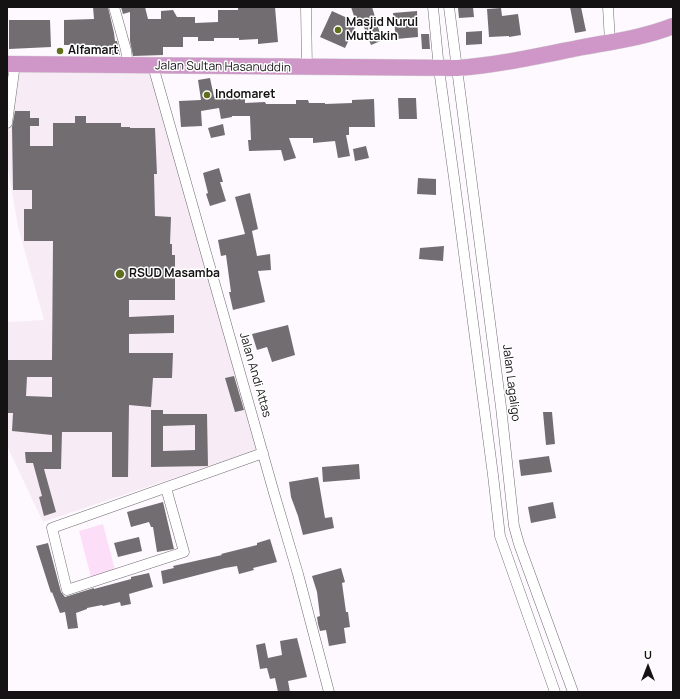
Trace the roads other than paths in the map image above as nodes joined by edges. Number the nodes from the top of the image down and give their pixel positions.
1 (114, 7) edge
2 (306, 7) edge
3 (433, 7) edge
4 (449, 7) edge
5 (608, 7) edge
6 (673, 26) edge
7 (610, 42) junction
8 (9, 64) edge
9 (128, 65) junction
10 (153, 66) junction
11 (307, 68) junction
12 (457, 68) junction
13 (439, 69) junction
14 (7, 123) edge
15 (263, 453) junction
16 (166, 488) junction
17 (329, 692) edge
18 (555, 692) edge
19 (573, 692) edge

1 - 9 street
2 - 11 street
3 - 13 street
4 - 12 street, Jalan Lagaligo
5 - 7 street
6 - 7 highway, Jalan Sultan Hasanuddin
7 - 12 highway, Jalan Sultan Hasanuddin
8 - 9 highway, Jalan Sultan Hasanuddin
8 - 14 street
9 - 10 highway, Jalan Sultan Hasanuddin
10 - 11 highway, Jalan Sultan Hasanuddin
10 - 15 street, Jalan Andi Attas
11 - 13 highway, Jalan Sultan Hasanuddin
12 - 13 highway, Jalan Sultan Hasanuddin
12 - 19 street, Jalan Lagaligo
13 - 18 street
15 - 16 street
15 - 17 street, Jalan Andi Attas
16 - 16 street

